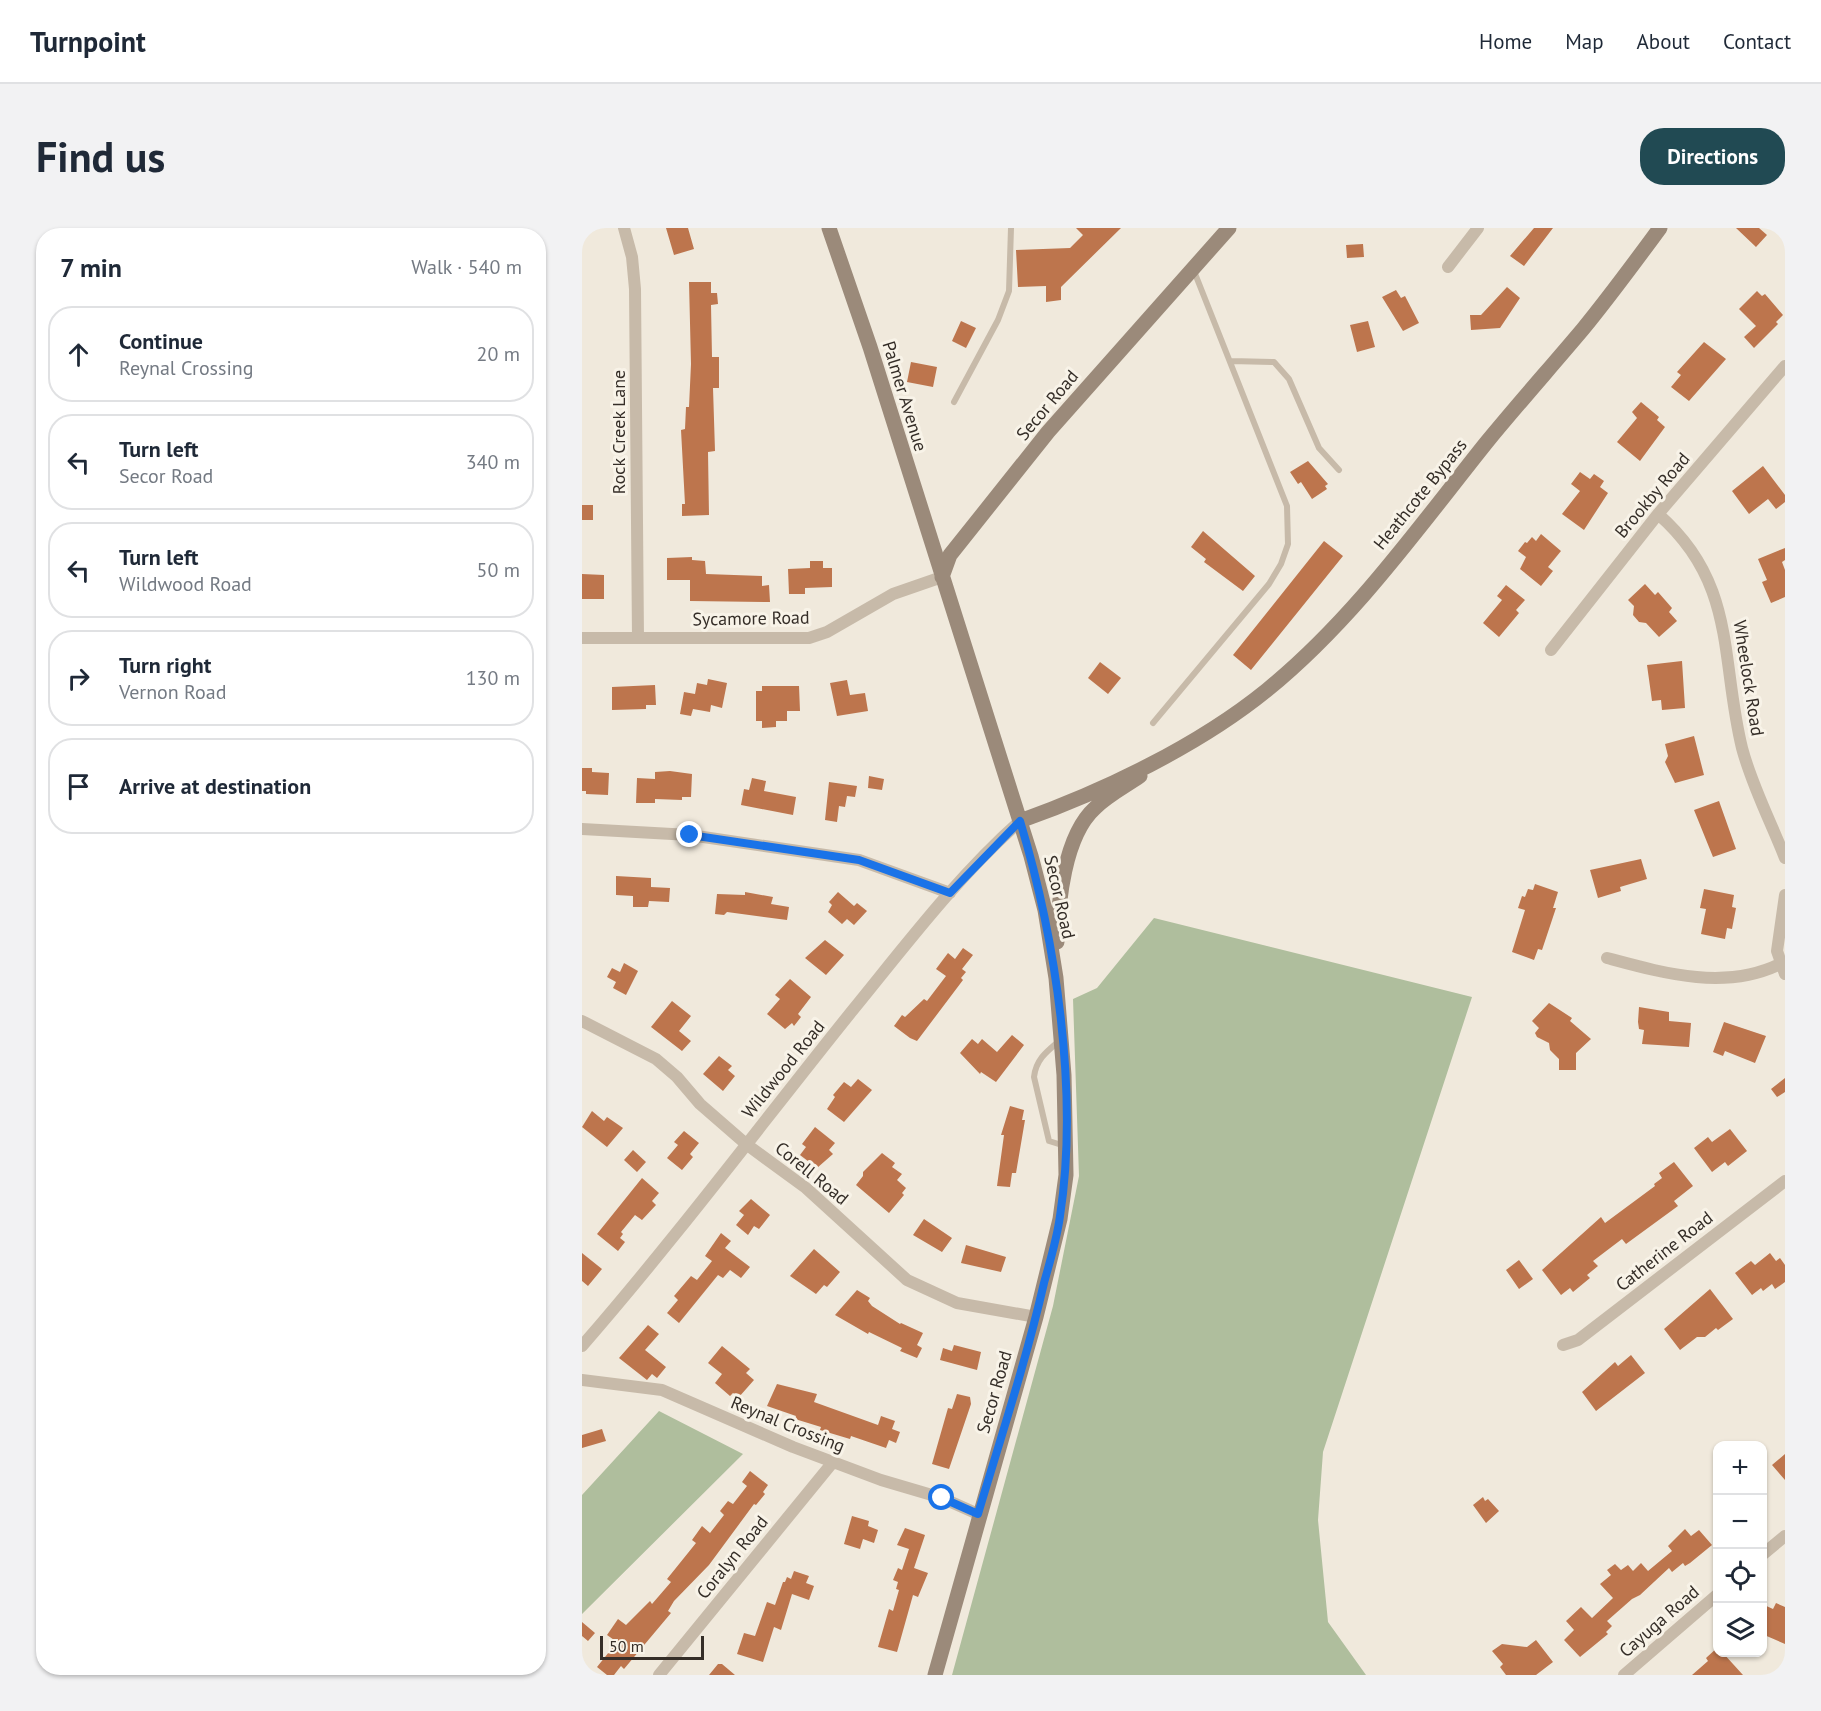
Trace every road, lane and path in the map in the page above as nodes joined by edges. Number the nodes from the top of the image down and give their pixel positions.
1 (624, 228) edge
2 (829, 228) edge
3 (1011, 228) edge
4 (1229, 228) edge
5 (1478, 228) edge
6 (1660, 228) edge
7 (1448, 267) dead end
8 (1194, 270) junction
9 (1231, 361) junction
10 (1785, 366) edge
11 (954, 402) dead end
12 (1339, 470) dead end
13 (1658, 514) junction
14 (942, 577) junction
15 (582, 638) edge
16 (638, 638) junction
17 (1551, 650) dead end
18 (1153, 723) dead end
19 (1177, 750) junction
20 (1020, 821) junction
21 (582, 829) edge
22 (1785, 858) edge
23 (950, 893) junction
24 (1785, 895) edge
25 (1607, 958) dead end
26 (1782, 969) edge
27 (1056, 978) junction
28 (582, 1021) edge
29 (1061, 1039) junction
30 (746, 1144) junction
31 (1066, 1146) junction
32 (1785, 1181) edge
33 (1036, 1317) junction
34 (582, 1346) edge
35 (1563, 1346) dead end
36 (582, 1380) edge
37 (833, 1462) junction
38 (978, 1514) junction
39 (1785, 1536) edge
40 (1767, 1551) edge
41 (1713, 1598) edge
42 (660, 1675) edge
43 (934, 1675) edge
44 (1624, 1675) edge

1 - 16 street, Rock Creek Lane
2 - 14 main road, Palmer Avenue
3 - 11 lane
4 - 8 main road, Secor Road
5 - 7 street
6 - 19 main road, Heathcote Bypass
8 - 9 lane
8 - 14 main road, Secor Road
9 - 12 lane
9 - 18 lane
10 - 13 street, Brookby Road
13 - 17 street, Brookby Road
13 - 22 street, Wheelock Road
14 - 16 street, Sycamore Road
14 - 20 main road, Secor Road
15 - 16 street, Sycamore Road
19 - 20 main road
19 - 27 main road
20 - 23 street, Wildwood Road
20 - 27 main road, Secor Road
21 - 23 street
23 - 30 street, Wildwood Road
24 - 26 street
25 - 26 street
27 - 29 main road, Secor Road
28 - 30 street, Corell Road
29 - 31 main road, Secor Road
29 - 31 lane
30 - 33 street, Corell Road
30 - 34 street, Wildwood Road
31 - 33 main road, Secor Road
32 - 35 street, Catherine Road
33 - 38 main road, Secor Road
36 - 37 street, Reynal Crossing
37 - 38 street, Reynal Crossing
37 - 42 street, Coralyn Road
38 - 43 main road, Secor Road
39 - 40 street
41 - 44 street, Cayuga Road

